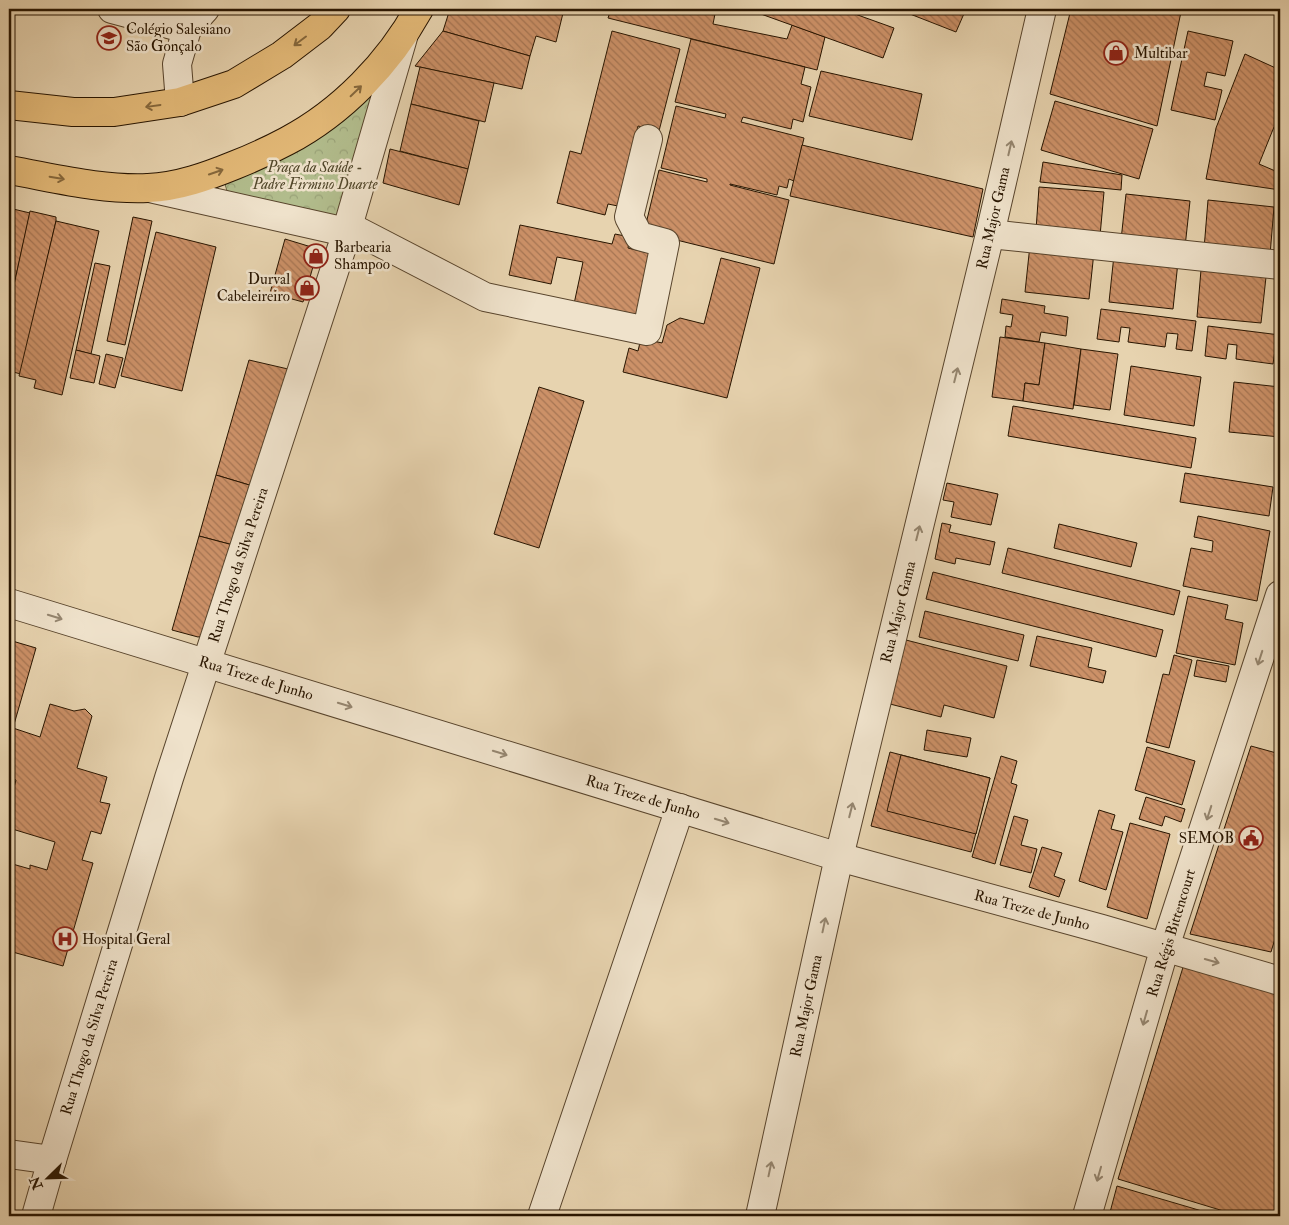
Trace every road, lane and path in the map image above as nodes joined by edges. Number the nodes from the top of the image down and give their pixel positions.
1 (112, 9) edge
2 (205, 9) edge
3 (336, 9) edge
4 (1042, 9) edge
5 (189, 19) edge
6 (412, 19) edge
7 (180, 102) junction
8 (9, 105) edge
9 (648, 140) dead end
10 (9, 170) edge
11 (150, 188) junction
12 (347, 229) junction
13 (990, 234) junction
14 (1280, 264) edge
15 (1280, 595) edge
16 (9, 603) edge
17 (206, 663) junction
18 (680, 808) junction
19 (839, 857) junction
20 (1165, 947) junction
21 (1280, 981) edge
22 (9, 1154) edge
23 (52, 1160) junction
24 (36, 1216) edge
25 (542, 1216) edge
26 (760, 1216) edge
27 (1086, 1216) edge

1 - 5 street
2 - 5 street
3 -> 7 main road
13 -> 4 street, Rua Major Gama
5 - 7 street
11 -> 6 main road
6 - 12 street, Rua Thogo da Silva Pereira
7 -> 8 main road
9 - 12 street
10 -> 11 main road
11 - 12 street
12 - 17 street, Rua Thogo da Silva Pereira
13 - 14 street
19 -> 13 street, Rua Major Gama
15 -> 20 street, Rua Régis Bittencourt
16 -> 17 street, Rua Treze de Junho
17 -> 18 street, Rua Treze de Junho
17 - 23 street, Rua Thogo da Silva Pereira
18 -> 19 street, Rua Treze de Junho
18 - 25 street
19 - 20 street, Rua Treze de Junho
26 -> 19 street, Rua Major Gama
20 -> 21 street, Rua Treze de Junho
20 -> 27 street, Rua Régis Bittencourt
22 - 23 street
23 - 24 street, Rua Thogo da Silva Pereira

